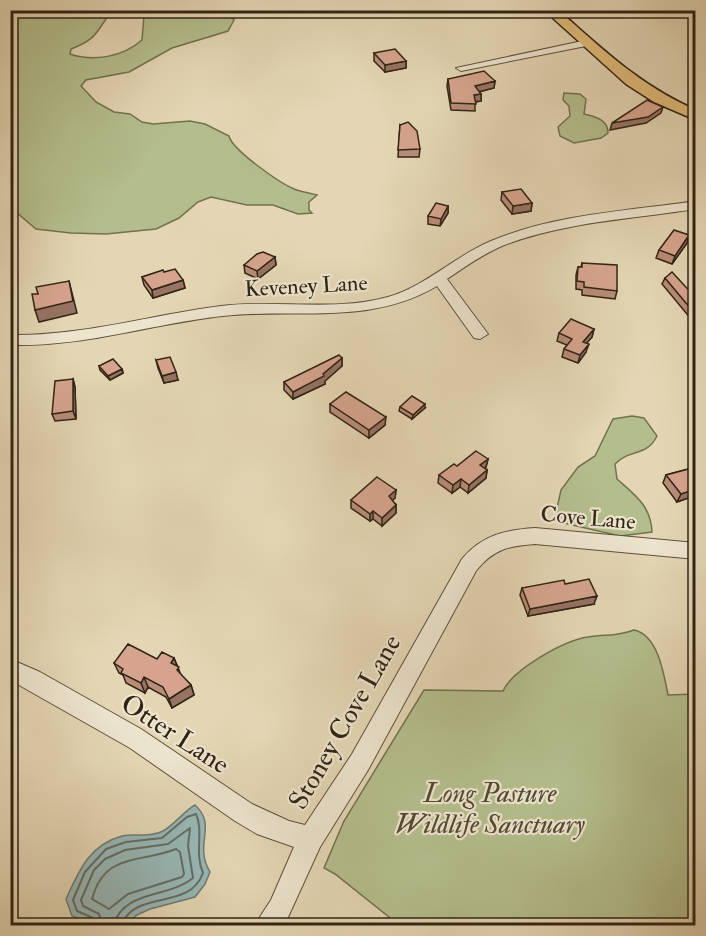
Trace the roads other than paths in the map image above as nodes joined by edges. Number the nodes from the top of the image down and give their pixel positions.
1 (552, 11) edge
2 (587, 43) junction
3 (461, 68) dead end
4 (696, 116) edge
5 (696, 204) edge
6 (439, 278) junction
7 (480, 334) dead end
8 (10, 340) edge
9 (696, 551) edge
10 (480, 552) joint
11 (10, 669) edge
12 (311, 838) junction
13 (267, 926) edge

1 - 2 main road
2 - 3 street
2 - 4 main road
5 - 6 street, Keveney Lane
6 - 7 street
6 - 8 street, Keveney Lane
9 - 10 street, Cove Lane
10 - 12 street, Stoney Cove Lane
11 - 12 street, Otter Lane
12 - 13 street, Stoney Cove Lane

